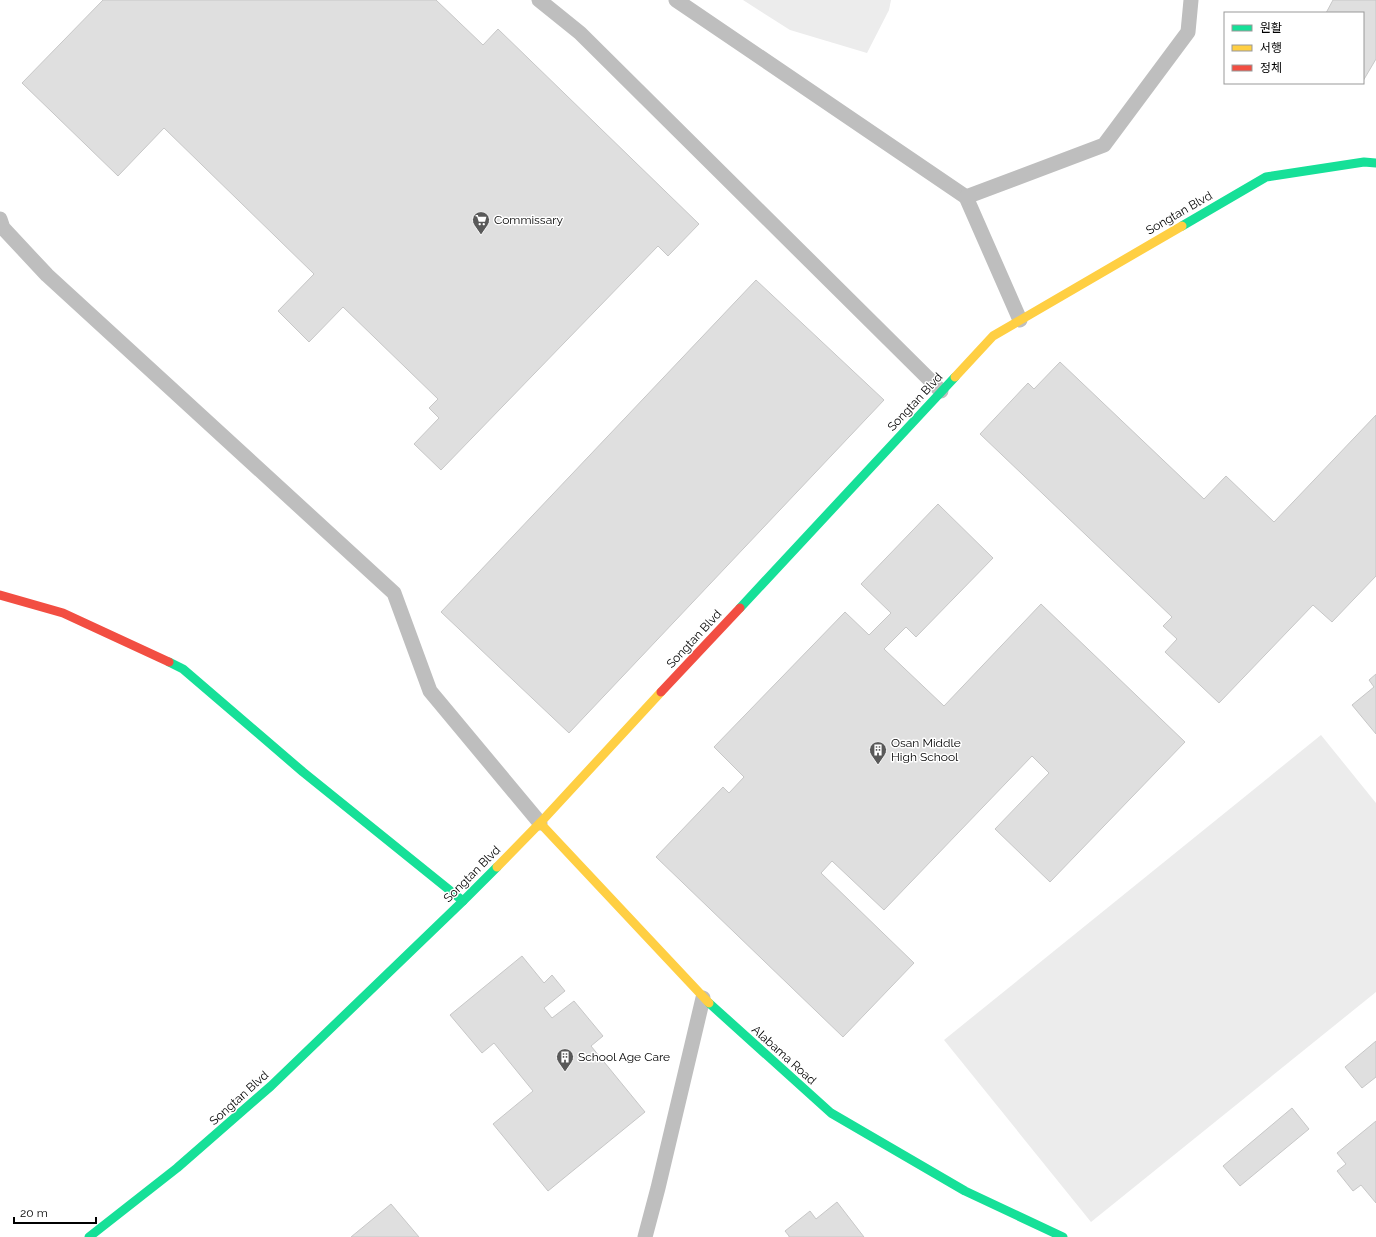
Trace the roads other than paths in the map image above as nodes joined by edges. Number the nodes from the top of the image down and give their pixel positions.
1 (539, 0) edge
2 (676, 0) edge
3 (1191, 0) edge
4 (1376, 163) edge
5 (966, 196) junction
6 (0, 219) edge
7 (1020, 320) junction
8 (941, 391) junction
9 (0, 595) edge
10 (540, 823) junction
11 (463, 901) junction
12 (703, 998) junction
13 (89, 1237) edge
14 (645, 1237) edge
15 (1063, 1237) edge

1 - 8 lane
2 - 5 lane
3 - 5 lane
4 - 7 street, Songtan Blvd
5 - 7 lane
6 - 10 lane
7 - 8 street, Songtan Blvd
8 - 10 street, Songtan Blvd
9 - 11 street
10 - 11 street, Songtan Blvd
10 - 12 street, Alabama Road
11 - 13 street, Songtan Blvd
12 - 14 lane
12 - 15 street, Alabama Road

